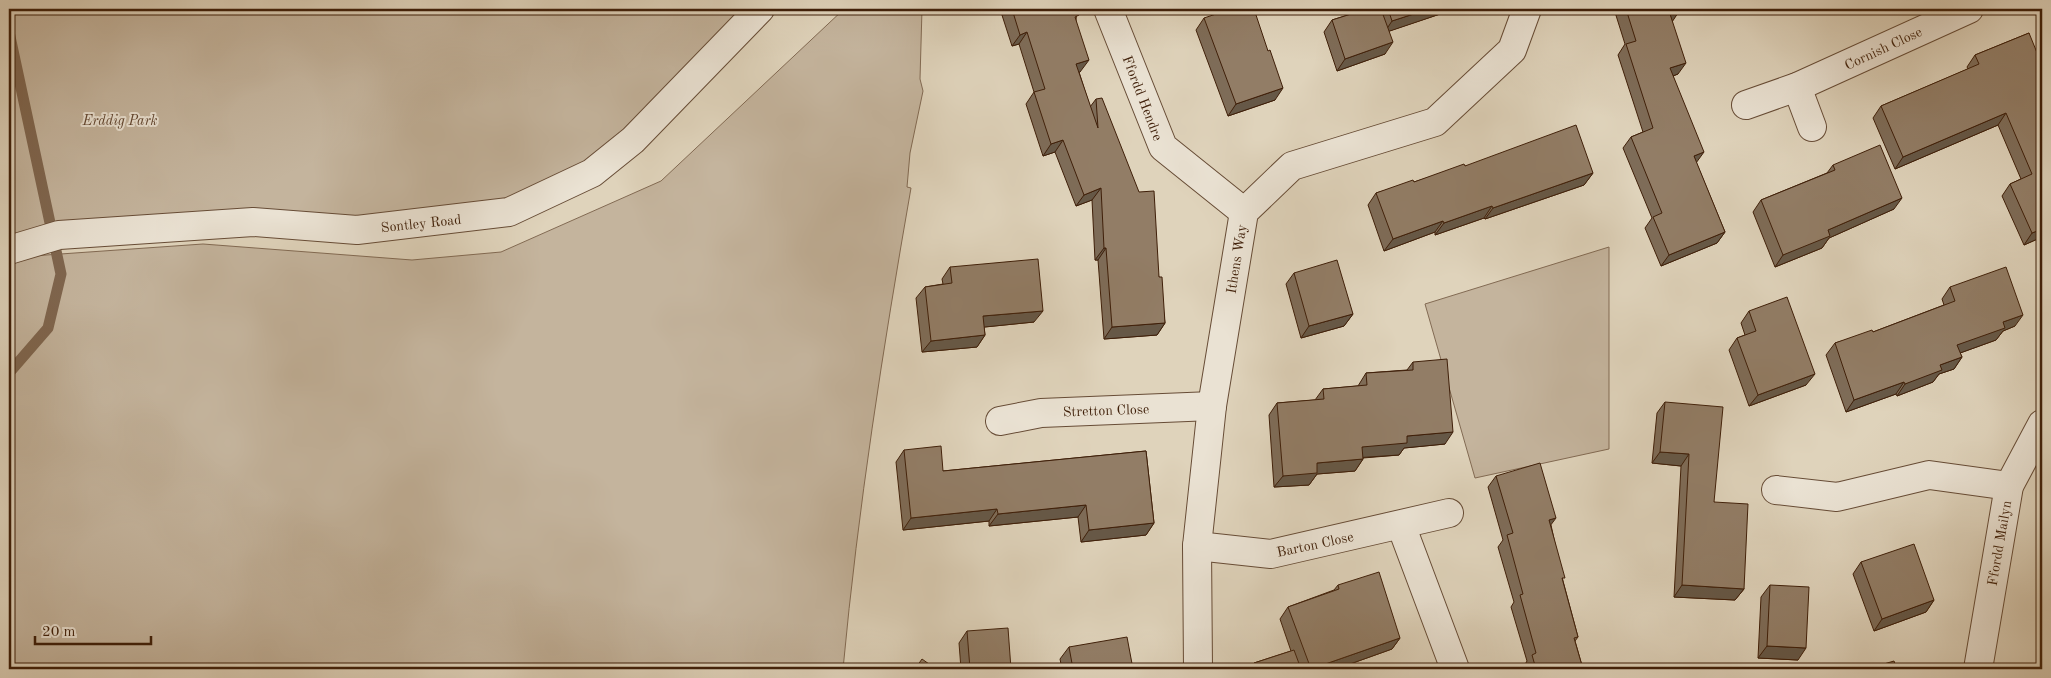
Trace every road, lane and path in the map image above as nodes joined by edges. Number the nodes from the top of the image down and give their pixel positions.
1 (760, 9) edge
2 (1108, 9) edge
3 (1527, 9) edge
4 (1969, 9) edge
5 (1797, 87) junction
6 (1746, 105) dead end
7 (1812, 127) dead end
8 (1244, 212) junction
9 (9, 250) edge
10 (1212, 406) junction
11 (1000, 421) dead end
12 (2042, 424) edge
13 (2008, 486) junction
14 (1776, 490) dead end
15 (1449, 514) dead end
16 (1401, 525) junction
17 (1198, 546) junction
18 (1198, 669) edge
19 (1455, 669) edge
20 (1978, 669) edge

1 - 9 street, Sontley Road
2 - 8 street, Ffordd Hendre
3 - 8 street, Ithens Way
4 - 5 street, Cornish Close
5 - 6 street, Cornish Close
5 - 7 street
8 - 10 street, Ithens Way
10 - 11 street, Stretton Close
10 - 17 street, Ithens Way
12 - 13 street, Ffordd Mailyn
13 - 14 street
13 - 20 street, Ffordd Mailyn
15 - 16 street, Barton Close
16 - 17 street, Barton Close
16 - 19 street
17 - 18 street, Ithens Way

